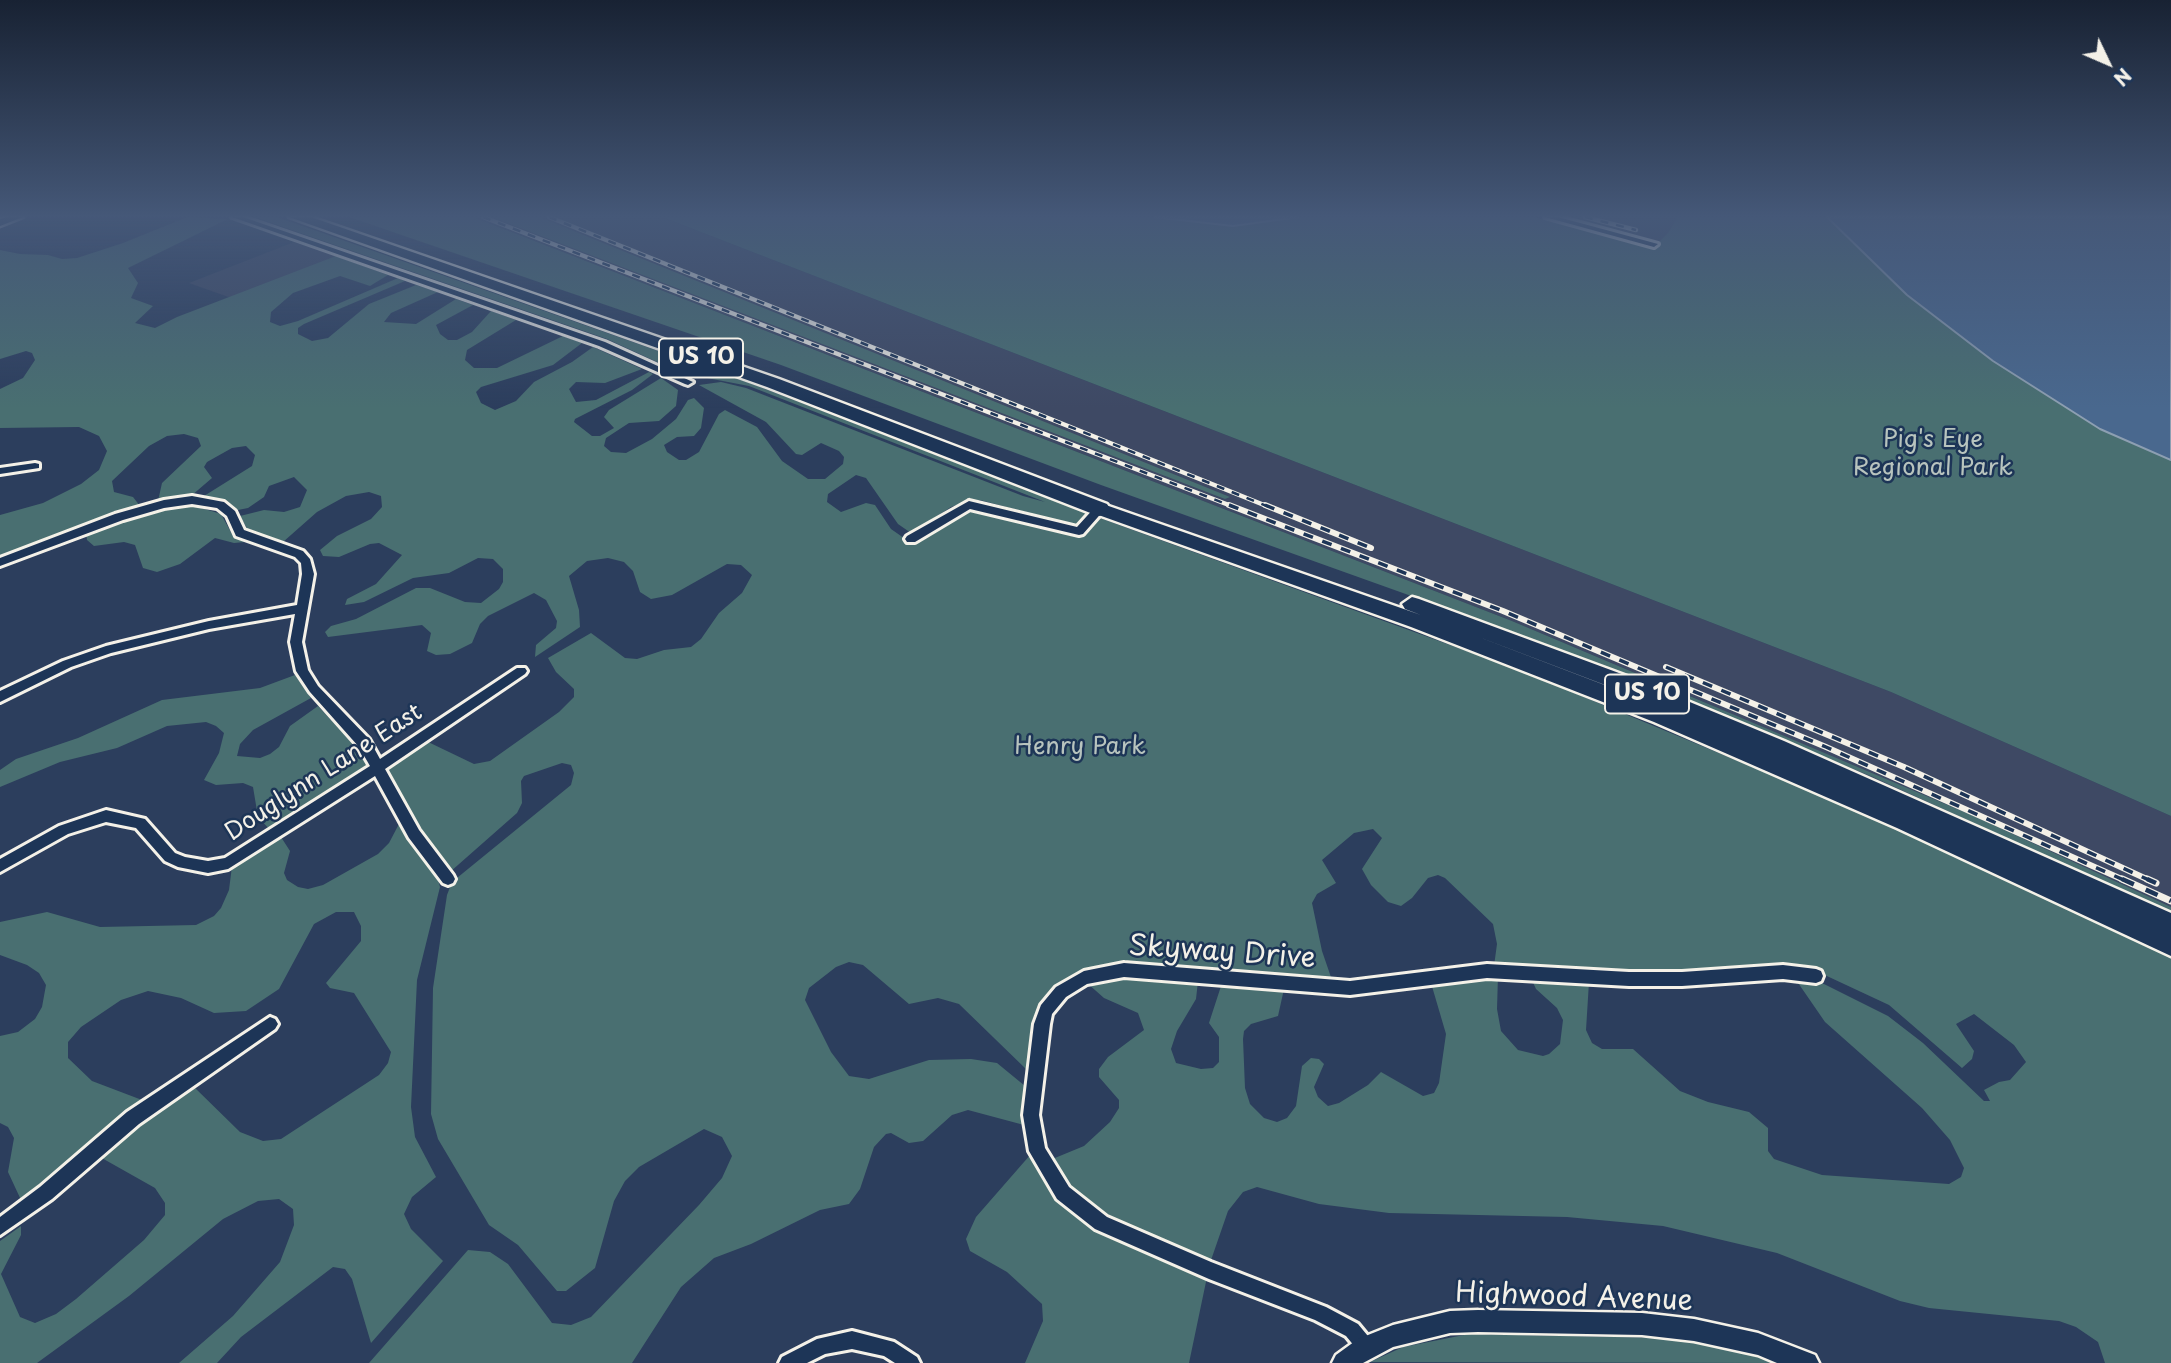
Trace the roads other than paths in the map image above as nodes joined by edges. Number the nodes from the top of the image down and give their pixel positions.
1 (419, 281) edge
2 (479, 281) edge
3 (515, 281) edge
4 (688, 382) dead end
5 (35, 466) dead end
6 (0, 471) edge
7 (1104, 504) junction
8 (911, 539) dead end
9 (0, 562) edge
10 (301, 609) junction
11 (521, 671) dead end
12 (0, 696) edge
13 (378, 768) junction
14 (0, 866) edge
15 (448, 879) dead end
16 (2171, 925) edge
17 (2171, 945) edge
18 (1816, 976) dead end
19 (270, 1024) dead end
20 (0, 1227) edge
21 (1366, 1347) junction
22 (788, 1363) edge
23 (911, 1363) edge
24 (1344, 1363) edge
25 (1807, 1363) edge

1 - 4 street
2 - 7 highway, US 10
3 - 7 highway, US 10
5 - 6 street
7 - 8 street
7 - 16 highway, US 10
7 - 17 highway, US 10
9 - 10 street
10 - 12 street
10 - 13 street
11 - 13 street, Douglynn Lane East
13 - 14 street, Douglynn Lane East
13 - 15 street
18 - 21 street, Skyway Drive
19 - 20 street
21 - 24 street, Highwood Avenue
21 - 25 street, Highwood Avenue
22 - 23 street

